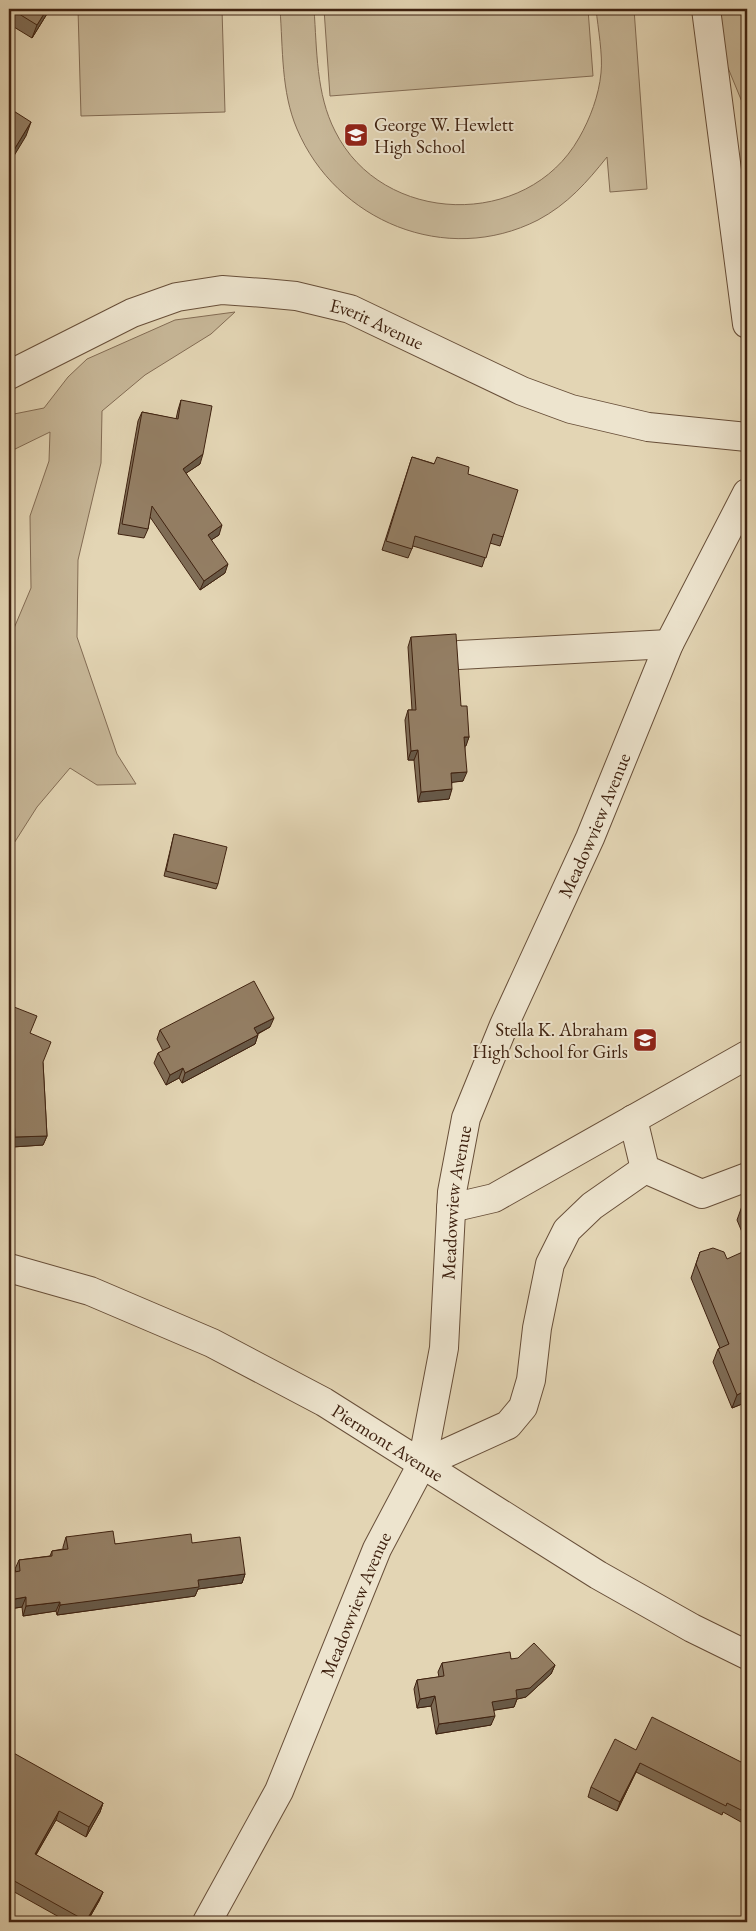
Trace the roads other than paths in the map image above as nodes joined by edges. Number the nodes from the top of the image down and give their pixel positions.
1 (706, 9) edge
2 (747, 324) edge
3 (9, 375) edge
4 (747, 437) edge
5 (747, 493) edge
6 (669, 644) junction
7 (459, 655) edge
8 (747, 1055) edge
9 (634, 1119) junction
10 (645, 1169) junction
11 (747, 1177) edge
12 (451, 1208) junction
13 (9, 1268) edge
14 (422, 1464) junction
15 (747, 1655) edge
16 (207, 1922) edge

1 - 2 street
3 - 4 street, Everit Avenue
5 - 6 street, Meadowview Avenue
6 - 7 street
6 - 12 street, Meadowview Avenue
8 - 9 street
9 - 10 street
9 - 12 street
10 - 11 street
10 - 14 street
12 - 14 street, Meadowview Avenue
13 - 14 street, Piermont Avenue
14 - 15 street, Piermont Avenue
14 - 16 street, Meadowview Avenue

